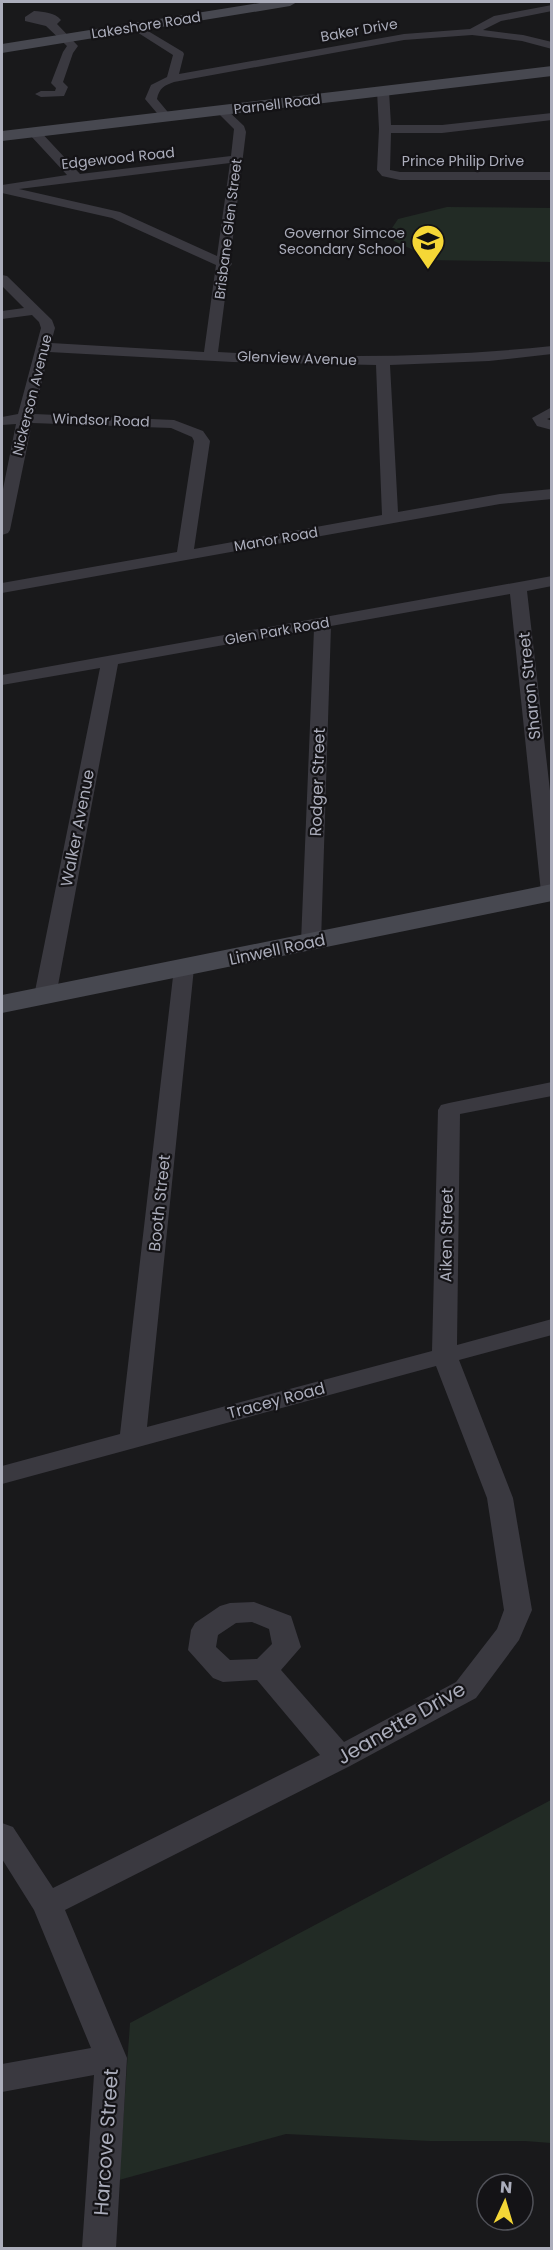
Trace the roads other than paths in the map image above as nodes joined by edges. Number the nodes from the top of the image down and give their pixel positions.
1 (290, 2) edge
2 (552, 8) edge
3 (50, 23) dead end
4 (134, 27) junction
5 (472, 32) junction
6 (64, 38) junction
7 (552, 46) edge
8 (2, 49) edge
9 (552, 71) edge
10 (172, 79) junction
11 (383, 91) junction
12 (41, 94) dead end
13 (222, 110) junction
14 (552, 116) edge
15 (166, 117) junction
16 (385, 129) junction
17 (34, 132) junction
18 (2, 136) edge
19 (237, 159) junction
20 (552, 176) edge
21 (76, 177) junction
22 (2, 189) edge
23 (225, 264) junction
24 (2, 279) edge
25 (36, 310) junction
26 (2, 315) edge
27 (42, 347) junction
28 (552, 350) edge
29 (211, 355) junction
30 (383, 360) junction
31 (552, 411) edge
32 (25, 418) junction
33 (2, 421) edge
34 (552, 426) edge
35 (552, 494) edge
36 (390, 519) junction
37 (2, 530) edge
38 (185, 555) junction
39 (552, 581) edge
40 (518, 587) junction
41 (2, 588) edge
42 (323, 622) junction
43 (110, 660) junction
44 (2, 680) edge
45 (551, 892) edge
46 (310, 942) junction
47 (184, 968) junction
48 (45, 996) junction
49 (2, 1004) edge
50 (552, 1089) edge
51 (552, 1327) edge
52 (444, 1355) junction
53 (133, 1438) junction
54 (2, 1475) edge
55 (264, 1669) dead end
56 (340, 1758) junction
57 (2, 1835) edge
58 (46, 1905) junction
59 (111, 2058) junction
60 (2, 2078) edge
61 (99, 2248) edge

1 - 4 main road, Lakeshore Road
2 - 5 street
3 - 6 street
4 - 6 main road, Lakeshore Road
4 - 10 street
5 - 7 street, Baker Drive
5 - 10 street, Baker Drive
6 - 8 main road, Lakeshore Road
6 - 12 street
9 - 11 main road, Parnell Road
10 - 15 street
11 - 13 main road, Parnell Road
11 - 16 street, Prince Philip Drive
13 - 15 main road, Parnell Road
13 - 19 street, Brisbane Glen Street
14 - 16 street
15 - 17 main road, Parnell Road
16 - 20 street, Prince Philip Drive
17 - 18 main road, Parnell Road
17 - 21 street
19 - 21 street, Edgewood Road
19 - 23 street, Brisbane Glen Street
21 - 22 street, Edgewood Road
22 - 23 street
23 - 29 street, Brisbane Glen Street
24 - 25 street, Nickerson Avenue
25 - 26 street
25 - 27 street, Nickerson Avenue
27 - 29 street, Glenview Avenue
27 - 32 street, Nickerson Avenue
28 - 30 street, Glenview Avenue
29 - 30 street, Glenview Avenue
30 - 36 street
31 - 34 street
32 - 33 street, Windsor Road
32 - 37 street, Nickerson Avenue
32 - 38 street, Windsor Road
35 - 36 street, Manor Road
36 - 38 street, Manor Road
38 - 41 street, Manor Road
39 - 40 street, Glen Park Road
40 - 42 street, Glen Park Road
40 - 45 street, Sharon Street
42 - 43 street, Glen Park Road
42 - 46 street, Rodger Street
43 - 44 street, Glen Park Road
43 - 48 street, Walker Avenue
45 - 46 main road, Linwell Road
46 - 47 main road, Linwell Road
47 - 48 main road, Linwell Road
47 - 53 street, Booth Street
48 - 49 main road, Linwell Road
50 - 52 street, Aiken Street
51 - 52 street, Tracey Road
52 - 53 street, Tracey Road
52 - 56 street, Jeanette Drive
53 - 54 street, Tracey Road
55 - 56 street
56 - 58 street, Jeanette Drive
57 - 58 street, Harcove Street
58 - 59 street, Harcove Street
59 - 60 street
59 - 61 street, Harcove Street

